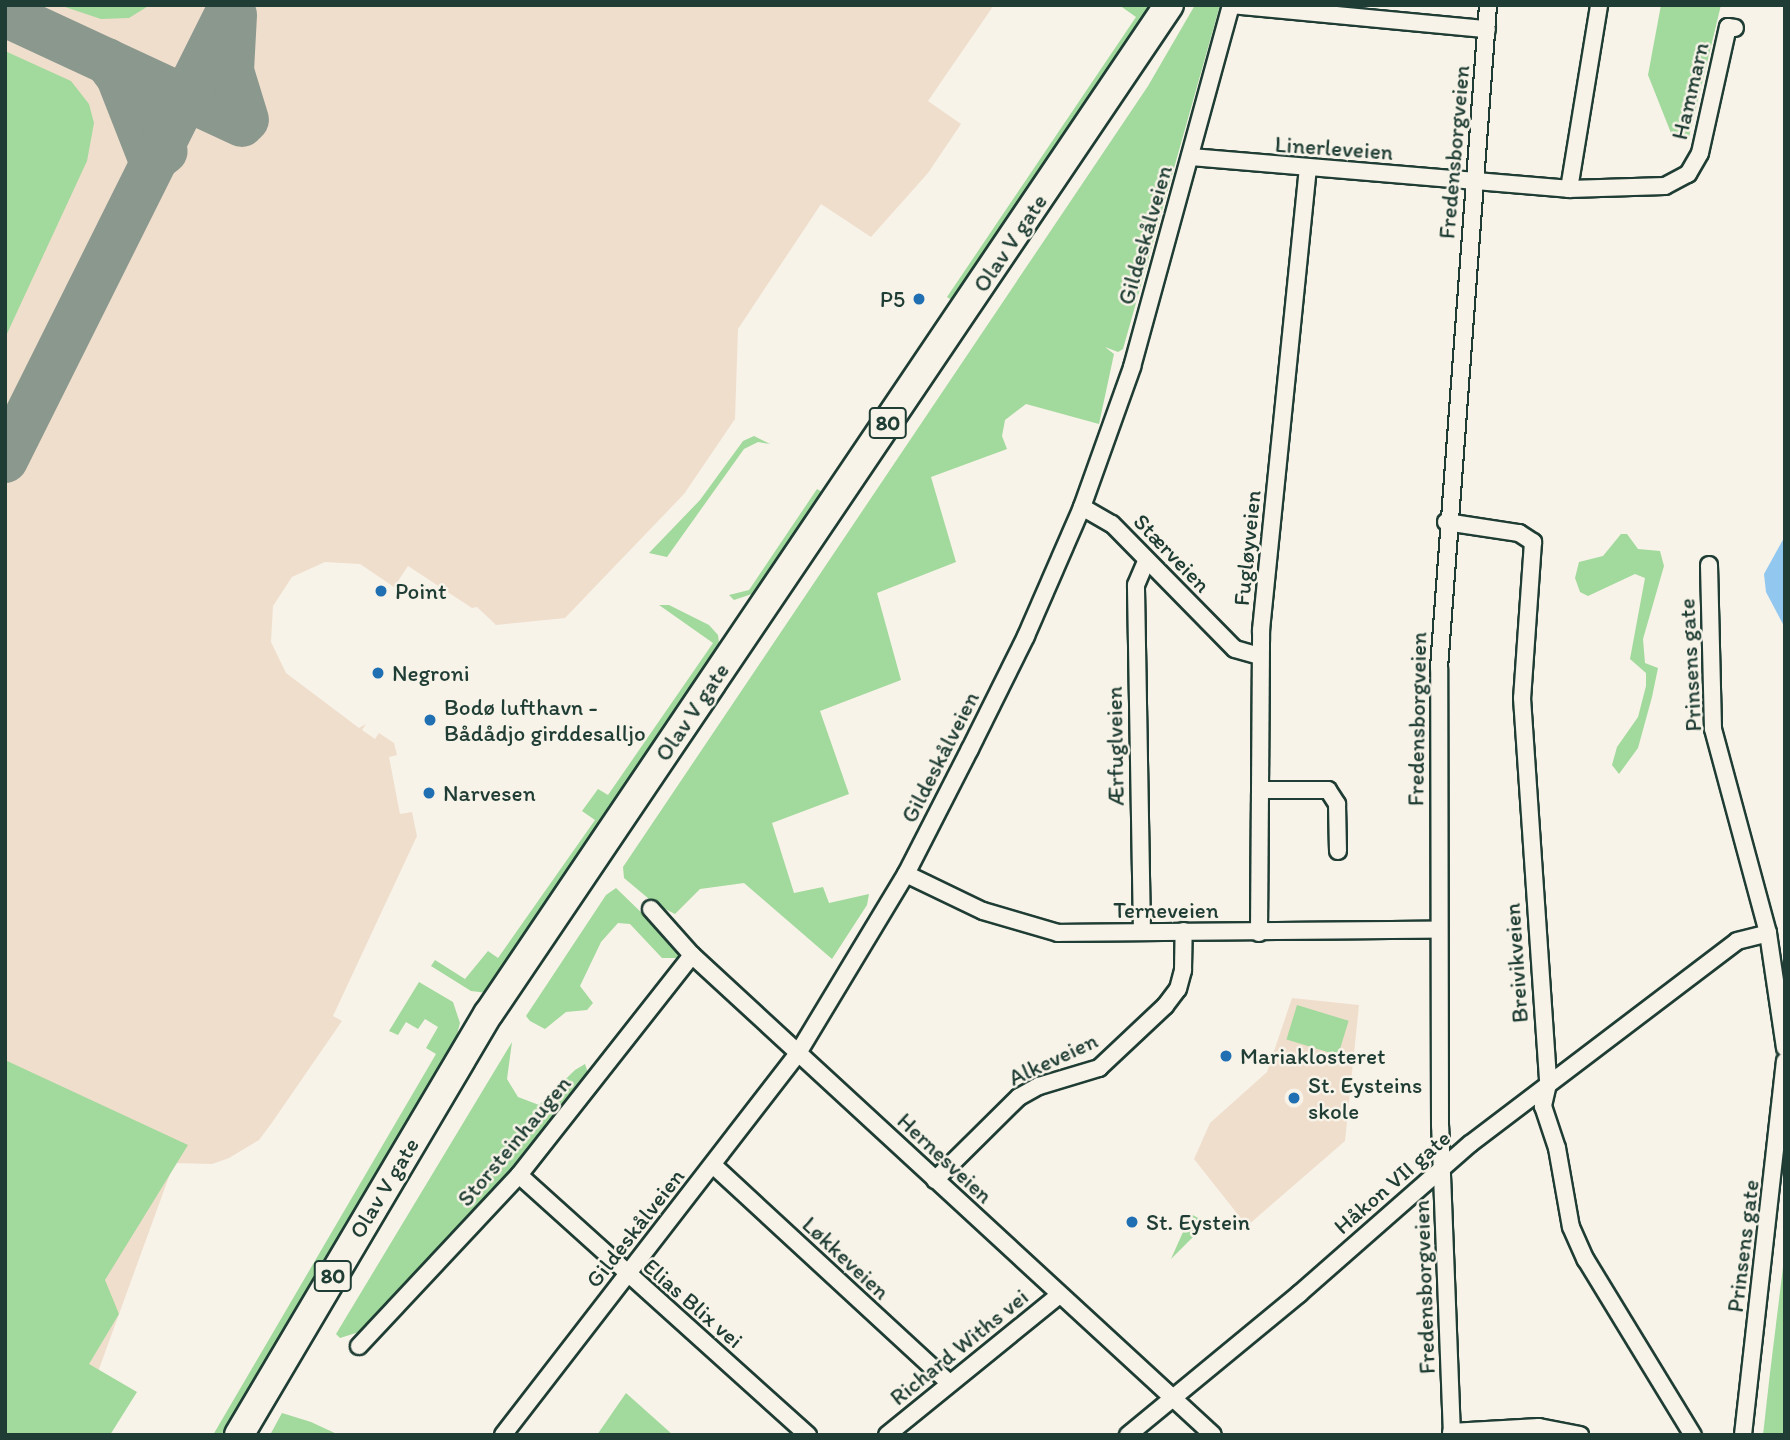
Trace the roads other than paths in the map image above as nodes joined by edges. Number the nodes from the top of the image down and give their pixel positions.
1 (1169, 5) edge
2 (1231, 5) edge
3 (1488, 5) edge
4 (1599, 5) edge
5 (1735, 28) dead end
6 (1486, 29) junction
7 (1191, 157) junction
8 (1308, 169) junction
9 (1474, 181) junction
10 (1569, 189) junction
11 (1082, 507) junction
12 (1446, 522) junction
13 (1146, 561) junction
14 (1709, 565) dead end
15 (1260, 656) junction
16 (1260, 790) junction
17 (1338, 851) dead end
18 (906, 874) junction
19 (652, 909) dead end
20 (1439, 930) junction
21 (1184, 931) junction
22 (1142, 932) junction
23 (1259, 933) junction
24 (1768, 933) junction
25 (692, 955) junction
26 (1785, 1048) edge
27 (798, 1053) junction
28 (1785, 1061) edge
29 (1548, 1084) junction
30 (713, 1166) junction
31 (1444, 1167) junction
32 (519, 1175) junction
33 (935, 1180) junction
34 (626, 1275) junction
35 (1059, 1295) junction
36 (359, 1346) dead end
37 (949, 1383) junction
38 (1172, 1397) junction
39 (1452, 1433) edge
40 (239, 1435) edge
41 (503, 1435) edge
42 (808, 1435) edge
43 (887, 1435) edge
44 (1128, 1435) edge
45 (1213, 1435) edge
46 (1580, 1435) edge
47 (1693, 1435) edge
48 (1743, 1435) edge

1 - 40 highway, Olav V gate / 80
2 - 6 street
2 - 7 street, Gildeskålveien
3 - 6 street, Fredensborgveien
4 - 10 street
5 - 10 street, Hammarn
6 - 9 street, Fredensborgveien
7 - 8 street, Linerleveien
7 - 11 street, Gildeskålveien
8 - 9 street, Linerleveien
8 - 15 street, Fugløyveien
9 - 10 street, Hammarn
9 - 12 street, Fredensborgveien
11 - 13 street, Stærveien
11 - 18 street, Gildeskålveien
12 - 20 street, Fredensborgveien
12 - 29 street, Breivikveien
13 - 15 street, Stærveien
13 - 22 street, Ærfuglveien
14 - 24 street, Prinsens gate
15 - 16 street, Fugløyveien
16 - 17 street
16 - 23 street, Fugløyveien
18 - 22 street, Terneveien
18 - 27 street, Gildeskålveien
19 - 25 street, Hernesveien
20 - 23 street, Terneveien
20 - 31 street, Fredensborgveien
21 - 22 street, Terneveien
21 - 23 street, Terneveien
21 - 33 street, Alkeveien
24 - 26 street, Prinsens gate
24 - 29 street, Håkon VII gate
25 - 27 street, Hernesveien
25 - 32 street, Storsteinhaugen
27 - 30 street, Gildeskålveien
27 - 33 street, Hernesveien
28 - 48 street, Prinsens gate
29 - 31 street, Håkon VII gate
29 - 47 street, Breivikveien
30 - 34 street, Gildeskålveien
30 - 37 street, Løkkeveien
31 - 38 street, Håkon VII gate
31 - 39 street, Fredensborgveien
32 - 34 street, Elias Blix vei
32 - 36 street, Storsteinhaugen
33 - 35 street, Hernesveien
34 - 41 street, Gildeskålveien
34 - 42 street, Elias Blix vei
35 - 37 street, Richard Withs vei
35 - 38 street, Hernesveien
37 - 43 street, Richard Withs vei
38 - 44 street, Håkon VII gate
38 - 45 street, Hernesveien
39 - 46 street

